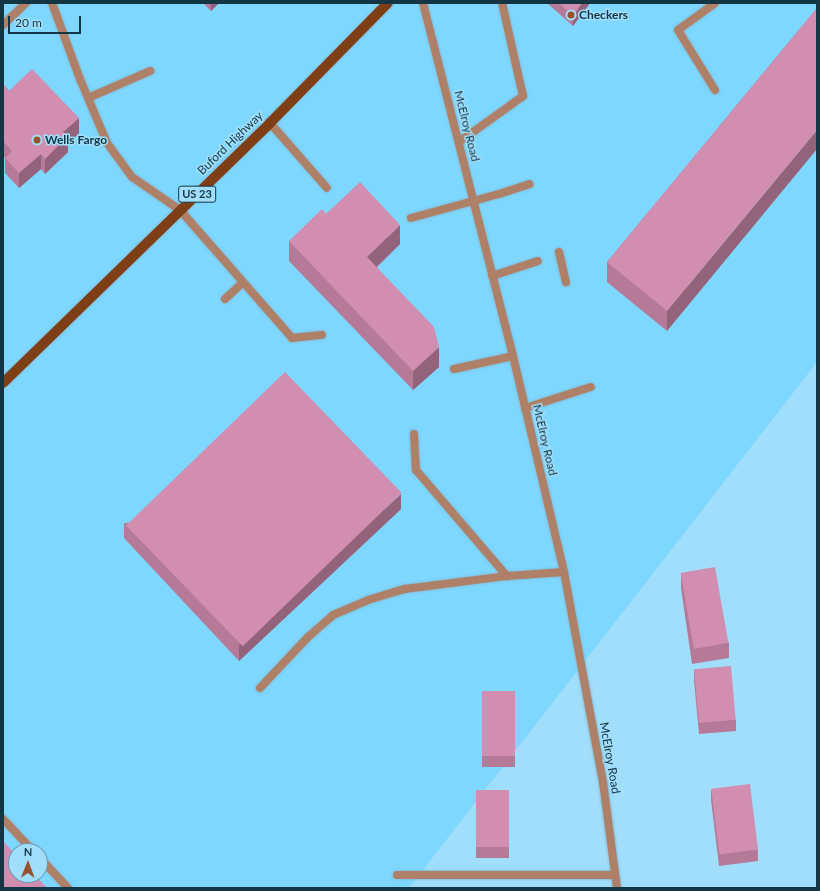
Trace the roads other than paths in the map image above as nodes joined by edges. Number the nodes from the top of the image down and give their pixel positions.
1 (26, 3) edge
2 (52, 3) edge
3 (388, 3) edge
4 (423, 3) edge
5 (502, 3) edge
6 (715, 3) edge
7 (3, 25) edge
8 (150, 71) dead end
9 (715, 90) dead end
10 (88, 98) junction
11 (270, 123) junction
12 (458, 142) junction
13 (529, 184) dead end
14 (326, 188) dead end
15 (473, 201) junction
16 (180, 210) junction
17 (411, 218) dead end
18 (559, 252) dead end
19 (538, 261) dead end
20 (492, 276) junction
21 (566, 282) dead end
22 (242, 283) junction
23 (225, 299) dead end
24 (322, 335) dead end
25 (513, 356) junction
26 (454, 369) dead end
27 (3, 383) edge
28 (591, 387) dead end
29 (525, 408) junction
30 (414, 434) dead end
31 (564, 572) junction
32 (507, 576) junction
33 (260, 688) dead end
34 (3, 819) edge
35 (26, 843) edge
36 (48, 867) edge
37 (397, 875) dead end
38 (615, 875) junction
39 (68, 888) edge
40 (617, 888) edge

1 - 7 street
2 - 10 street
3 - 11 main road, Buford Highway / US 23
4 - 12 street, McElroy Road
5 - 12 street
6 - 9 street
8 - 10 street
10 - 16 street
11 - 14 street
11 - 16 main road, Buford Highway / US 23
12 - 15 street, McElroy Road
13 - 15 street
15 - 17 street
15 - 20 street, McElroy Road
16 - 22 street
16 - 27 main road, Buford Highway / US 23
18 - 21 street
19 - 20 street
20 - 25 street, McElroy Road
22 - 23 street
22 - 24 street
25 - 26 street
25 - 29 street, McElroy Road
28 - 29 street
29 - 31 street, McElroy Road
30 - 32 street
31 - 32 street
31 - 38 street, McElroy Road
32 - 33 street
34 - 35 street
36 - 39 street
37 - 38 street
38 - 40 street, McElroy Road

